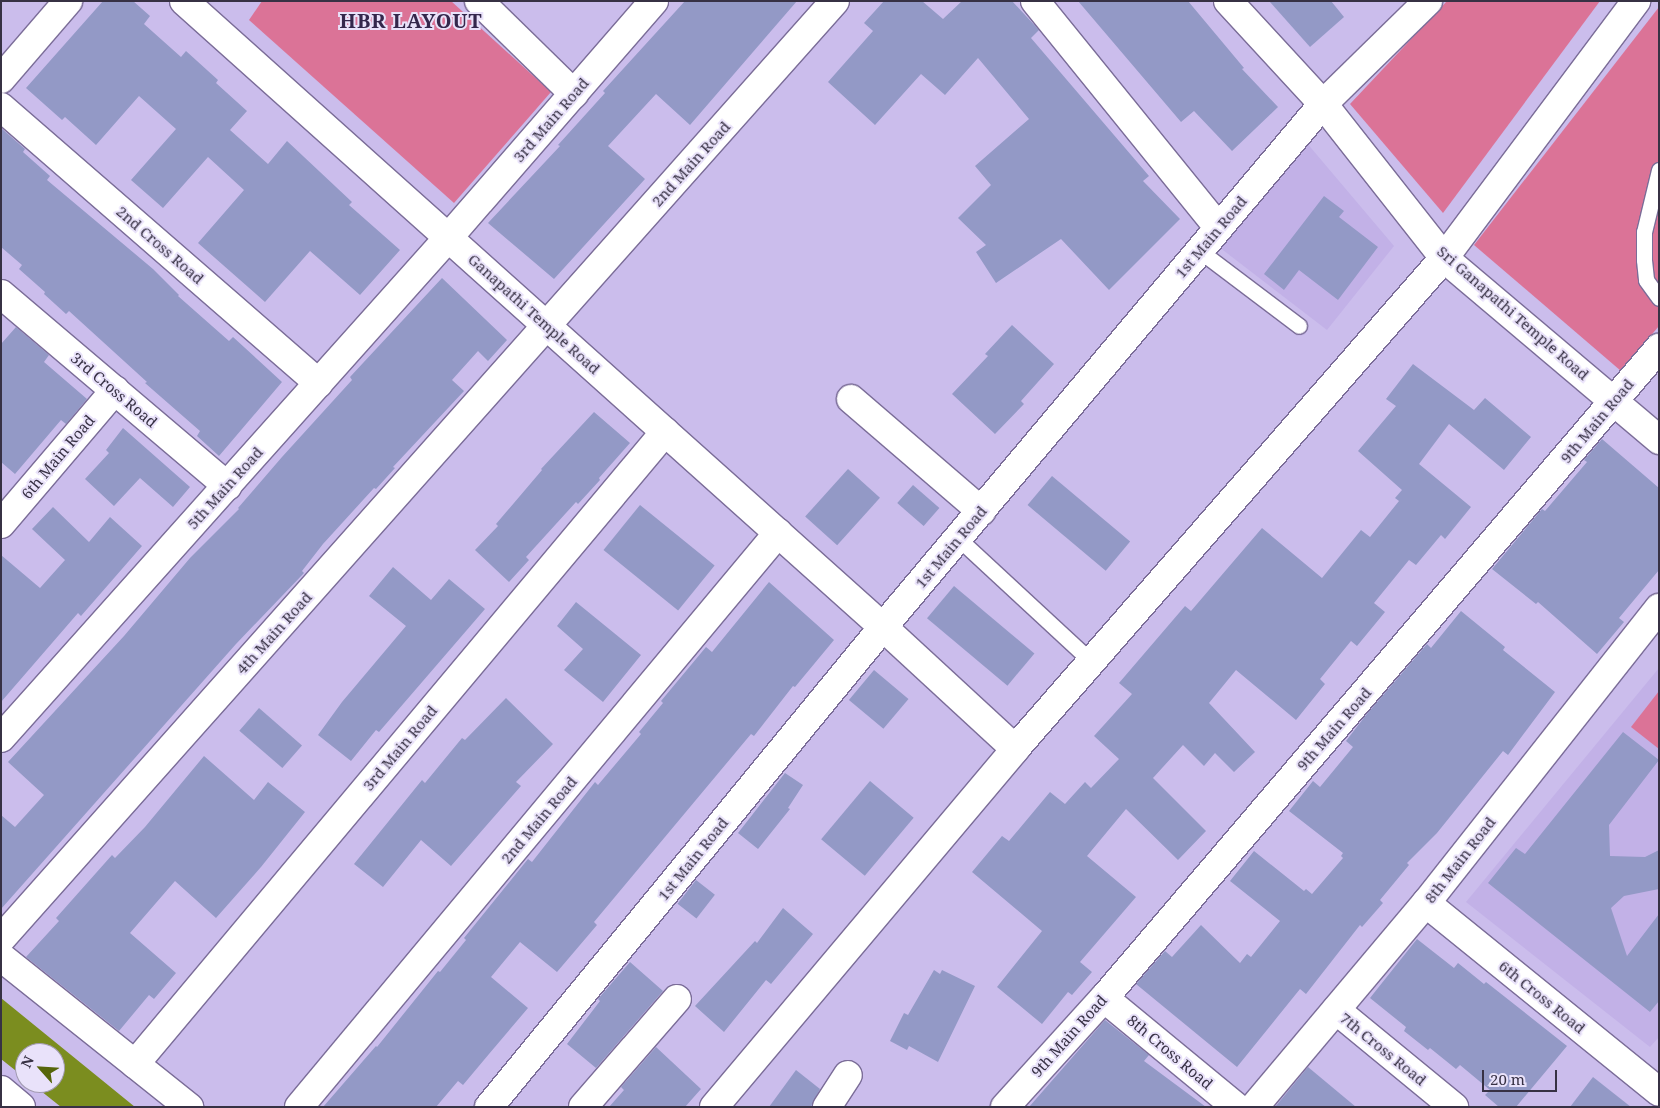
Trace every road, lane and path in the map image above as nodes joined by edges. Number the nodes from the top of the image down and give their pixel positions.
1 (68, 1) edge
2 (184, 1) edge
3 (479, 1) edge
4 (654, 1) edge
5 (836, 1) edge
6 (1035, 1) edge
7 (1228, 1) edge
8 (1428, 1) edge
9 (1636, 1) edge
10 (1, 78) edge
11 (574, 94) junction
12 (1323, 104) junction
13 (1, 107) edge
14 (1659, 170) edge
15 (1219, 228) junction
16 (448, 238) junction
17 (1200, 251) junction
18 (1444, 258) junction
19 (1659, 298) edge
20 (4, 303) edge
21 (548, 326) junction
22 (1299, 326) dead end
23 (1659, 348) edge
24 (319, 383) junction
25 (115, 390) junction
26 (851, 399) dead end
27 (1614, 401) junction
28 (665, 432) junction
29 (1659, 440) edge
30 (227, 486) junction
31 (981, 511) junction
32 (1, 524) edge
33 (778, 533) junction
34 (958, 538) junction
35 (1659, 608) edge
36 (883, 627) junction
37 (1092, 662) junction
38 (1, 738) edge
39 (1015, 750) junction
40 (1426, 903) junction
41 (1, 939) edge
42 (1, 957) edge
43 (1104, 998) junction
44 (677, 999) dead end
45 (1336, 1010) junction
46 (135, 1064) junction
47 (848, 1075) dead end
48 (1656, 1085) edge
49 (1, 1090) edge
50 (21, 1107) edge
51 (189, 1107) edge
52 (299, 1107) edge
53 (489, 1107) edge
54 (583, 1107) edge
55 (714, 1107) edge
56 (827, 1107) edge
57 (1005, 1107) edge
58 (1236, 1107) edge
59 (1254, 1107) edge
60 (1454, 1107) edge

1 - 10 street
2 - 16 street, Ganapathi Temple Road
3 - 11 street
4 - 11 street, 3rd Main Road
5 - 21 street, 2nd Main Road
6 - 15 street
7 - 12 street, Sri Ganapathi Temple Road
8 - 12 street, 1st Main Road
9 - 18 street
11 - 16 street, 3rd Main Road
12 - 15 street, 1st Main Road
12 - 18 street, Sri Ganapathi Temple Road
13 - 24 street, 2nd Cross Road
14 - 19 lane
15 - 17 street, 1st Main Road
16 - 21 street, Ganapathi Temple Road
16 - 24 street, 5th Main Road
17 - 22 lane
17 - 31 street, 1st Main Road
18 - 27 street, Sri Ganapathi Temple Road
18 - 37 street
20 - 25 street, 3rd Cross Road
21 - 28 street, Ganapathi Temple Road
21 - 41 street, 4th Main Road
23 - 27 street, 9th Main Road
24 - 30 street, 5th Main Road
25 - 30 street, 3rd Cross Road
25 - 32 street, 6th Main Road
26 - 31 street
27 - 29 street, Sri Ganapathi Temple Road
27 - 43 street, 9th Main Road
28 - 33 street, Ganapathi Temple Road
28 - 46 street, 3rd Main Road
30 - 38 street, 5th Main Road
31 - 34 street, 1st Main Road
33 - 36 street, Ganapathi Temple Road
33 - 52 street, 2nd Main Road
34 - 36 street, 1st Main Road
34 - 37 lane
35 - 40 street, 8th Main Road
36 - 39 street, Ganapathi Temple Road
36 - 53 street, 1st Main Road
37 - 39 street
39 - 55 street
40 - 45 street, 8th Main Road
40 - 48 street, 6th Cross Road
42 - 46 street
43 - 57 street, 9th Main Road
43 - 58 street, 8th Cross Road
44 - 54 street
45 - 59 street, 8th Main Road
45 - 60 street, 7th Cross Road
46 - 51 street
47 - 56 street
49 - 50 street

